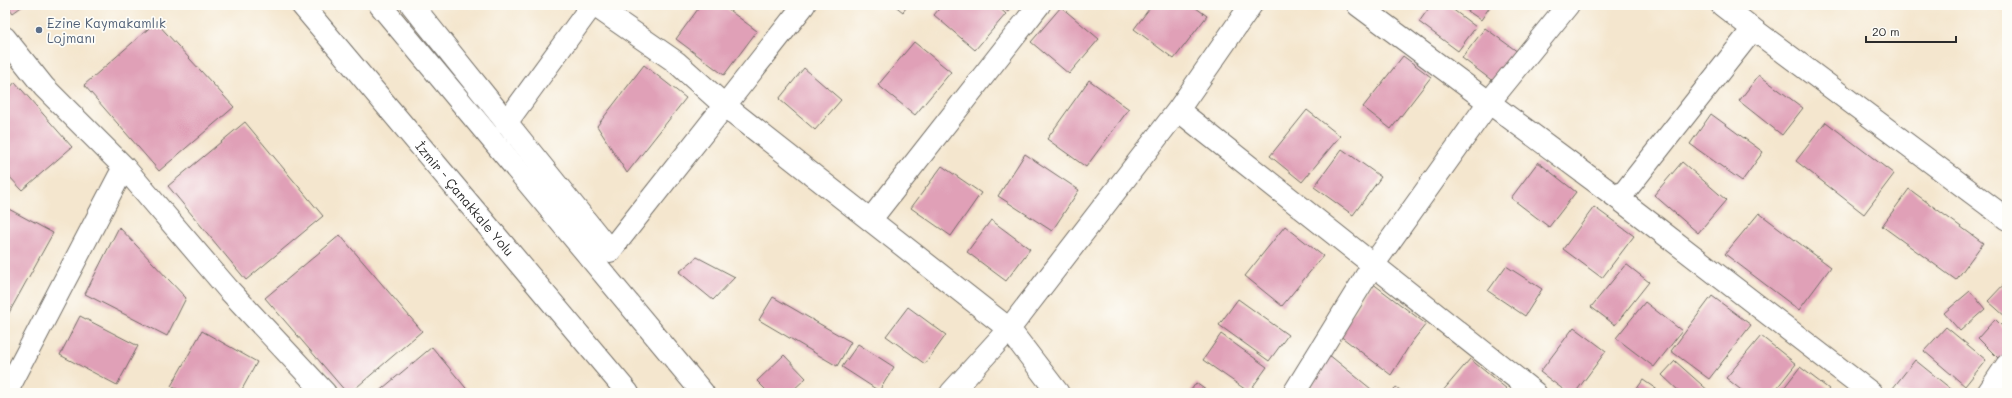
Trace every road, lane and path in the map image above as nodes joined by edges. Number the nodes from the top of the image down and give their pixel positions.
1 (302, 5) edge
2 (380, 5) edge
3 (412, 5) edge
4 (593, 5) edge
5 (804, 5) edge
6 (1039, 5) edge
7 (1251, 5) edge
8 (1358, 5) edge
9 (1568, 5) edge
10 (1722, 5) edge
11 (1753, 29) junction
12 (5, 38) edge
13 (1490, 102) junction
14 (724, 105) junction
15 (1178, 110) junction
16 (506, 123) junction
17 (124, 167) junction
18 (1620, 199) junction
19 (871, 219) junction
20 (2007, 219) edge
21 (1373, 265) junction
22 (1009, 329) junction
23 (2007, 365) edge
24 (6, 393) edge
25 (325, 393) edge
26 (628, 393) edge
27 (703, 393) edge
28 (951, 393) edge
29 (1058, 393) edge
30 (1294, 393) edge
31 (1535, 393) edge
32 (1872, 393) edge
33 (1988, 393) edge

1 - 26 main road, İzmir - Çanakkale Yolu
2 - 27 main road
3 - 16 main road
4 - 14 main road
4 - 16 main road
5 - 14 main road
6 - 19 main road
7 - 15 main road
8 - 13 main road
9 - 13 main road
10 - 11 main road
11 - 18 main road
11 - 20 main road
12 - 17 main road
13 - 18 main road
13 - 21 main road
14 - 16 main road
14 - 19 main road
15 - 21 main road
15 - 22 main road
17 - 24 main road
17 - 25 main road
18 - 32 main road
19 - 22 main road
21 - 30 main road
21 - 31 main road
22 - 28 main road
22 - 29 main road
23 - 33 main road

